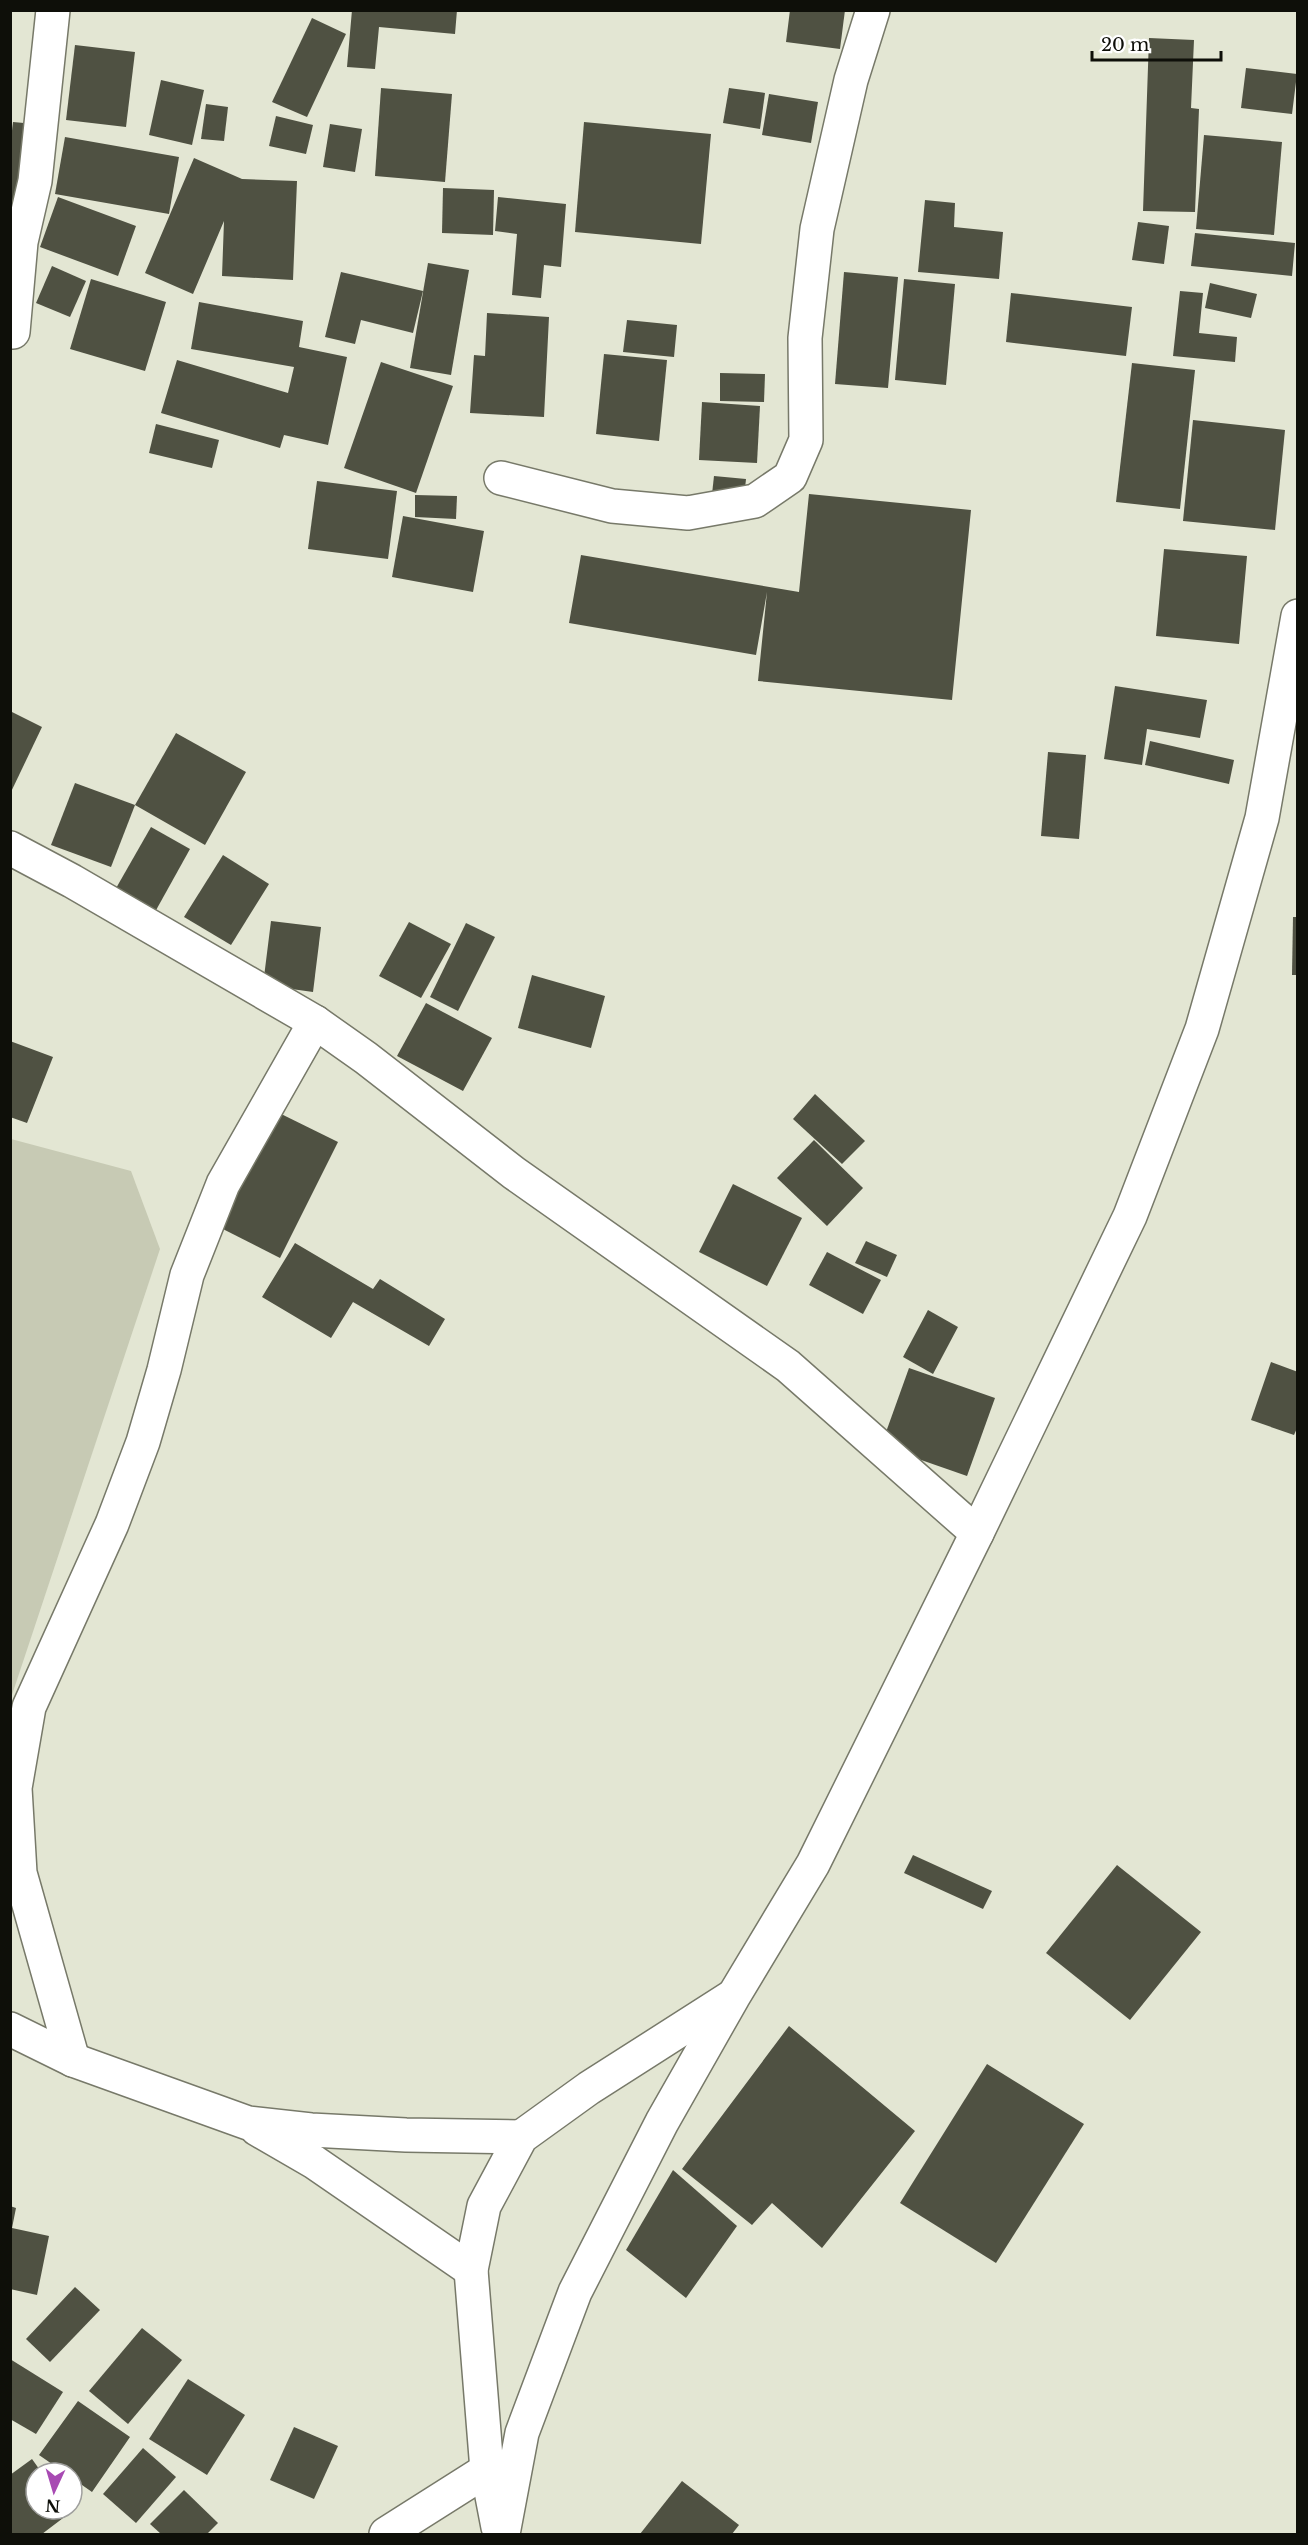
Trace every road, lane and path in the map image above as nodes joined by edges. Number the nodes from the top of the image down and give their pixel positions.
1 (53, 10) edge
2 (873, 10) edge
3 (13, 332) dead end
4 (501, 478) dead end
5 (1298, 616) edge
6 (1295, 653) edge
7 (10, 848) edge
8 (315, 1022) junction
9 (977, 1533) junction
10 (733, 1996) junction
11 (10, 2029) edge
12 (73, 2060) junction
13 (248, 2123) junction
14 (521, 2138) junction
15 (471, 2270) junction
16 (487, 2470) junction
17 (386, 2535) edge
18 (501, 2535) edge

1 - 3 street
2 - 4 street
5 - 6 street
6 - 9 street
7 - 8 street
8 - 9 street
8 - 12 street
9 - 10 street
10 - 14 street
10 - 18 street
11 - 12 street
12 - 13 street
13 - 14 street
13 - 15 street
14 - 15 street
15 - 16 street
16 - 17 street
16 - 18 street

